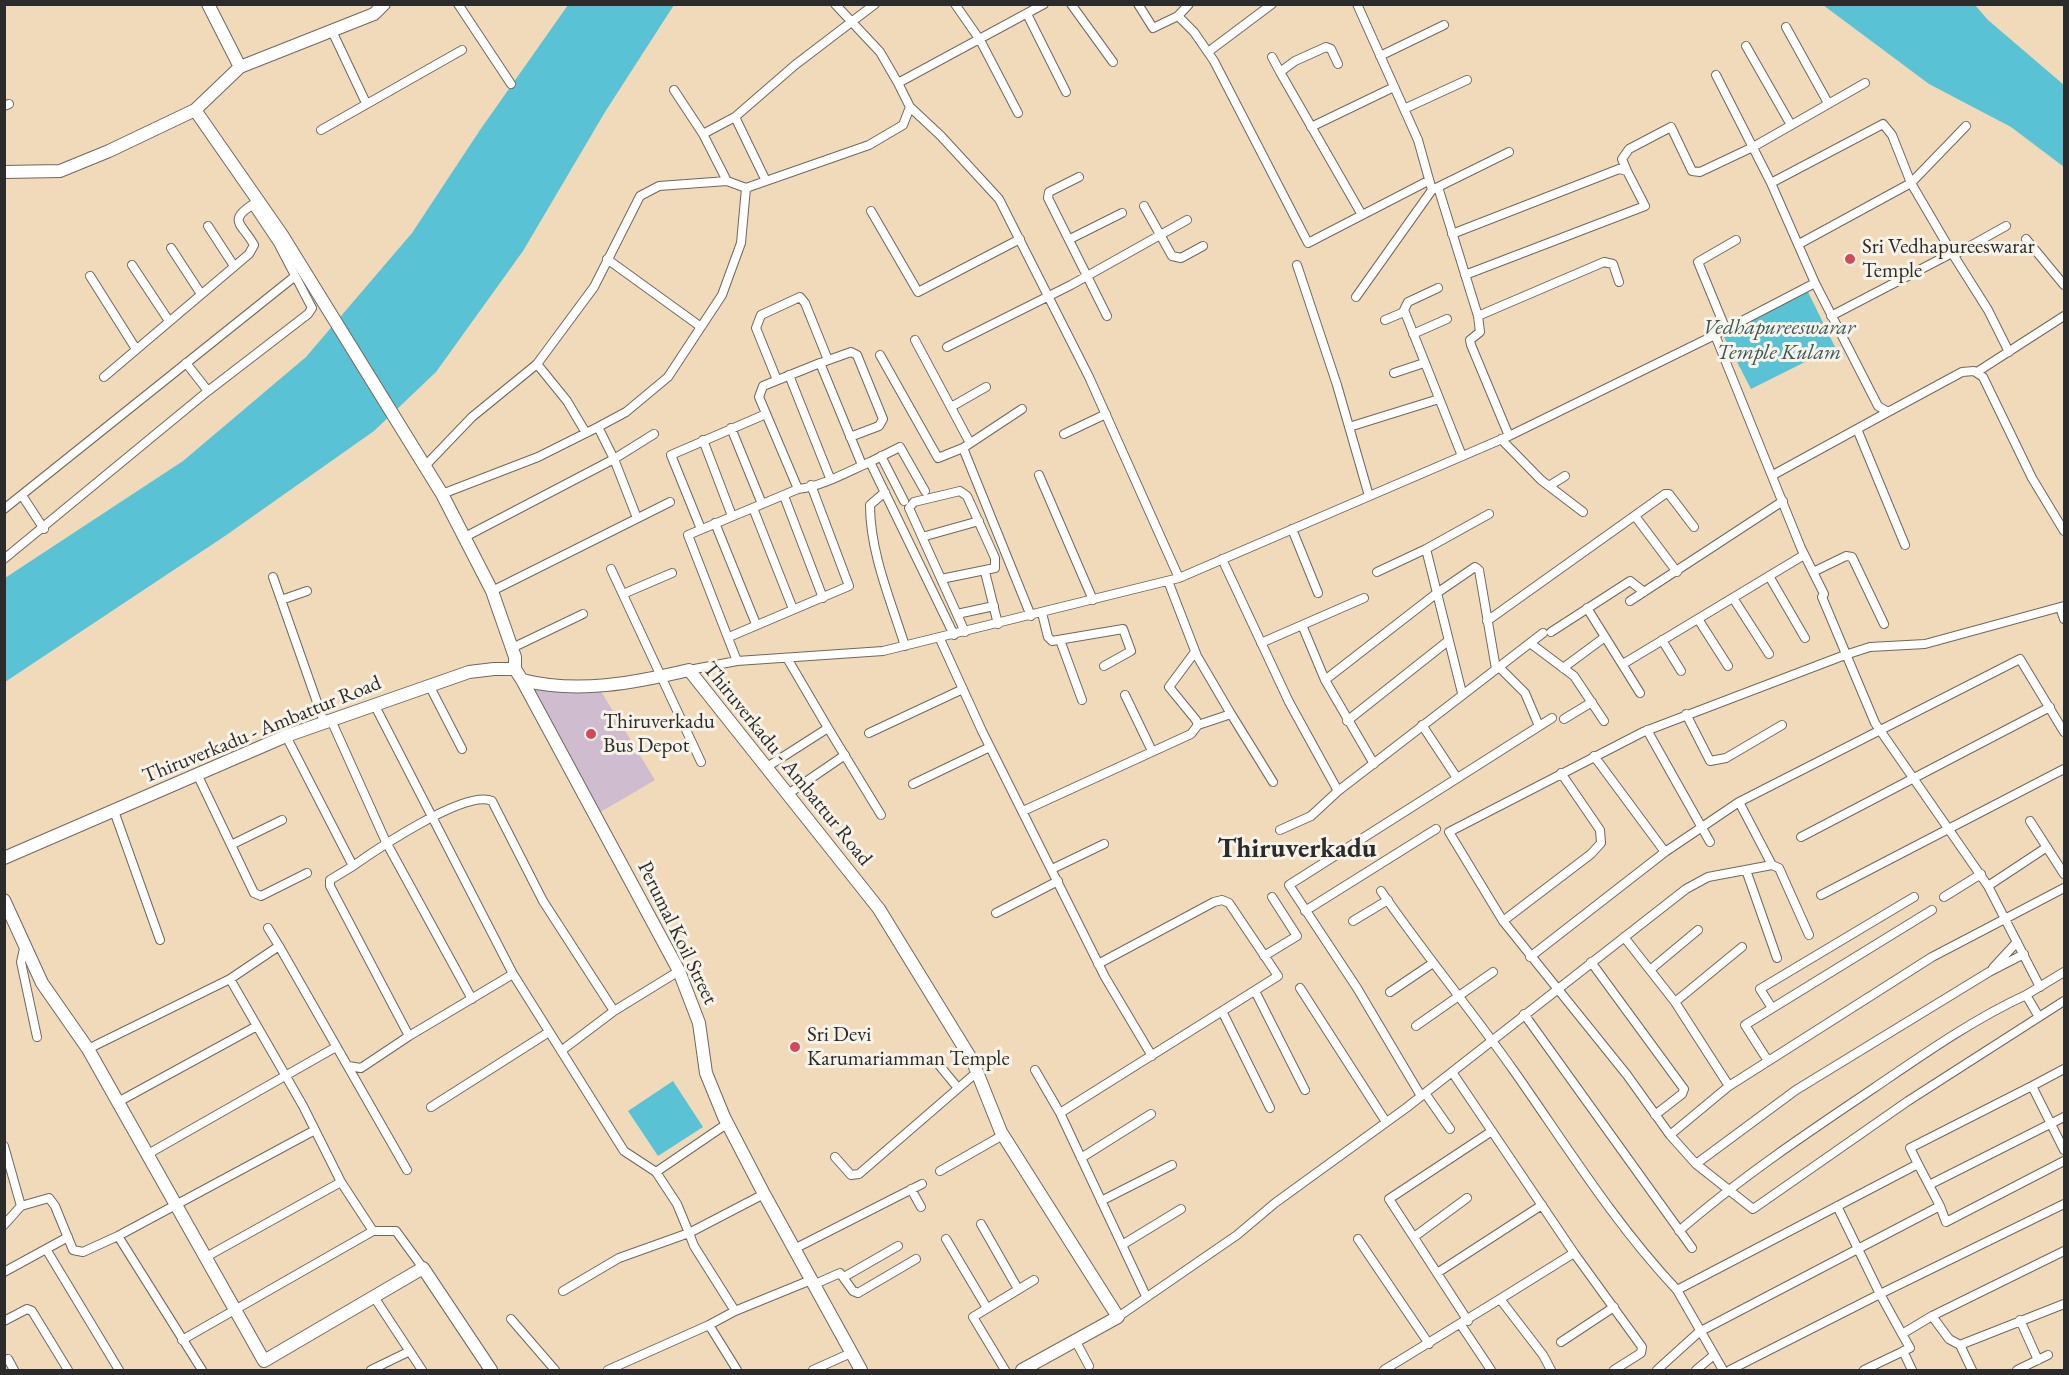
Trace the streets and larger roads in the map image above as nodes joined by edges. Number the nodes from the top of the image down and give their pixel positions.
1 (208, 4) edge
2 (384, 4) edge
3 (458, 4) edge
4 (835, 4) edge
5 (875, 4) edge
6 (955, 4) edge
7 (1044, 4) edge
8 (1071, 4) edge
9 (1138, 4) edge
10 (1189, 4) edge
11 (1272, 4) edge
12 (1358, 5) edge
13 (1027, 14) junction
14 (1179, 16) junction
15 (852, 24) junction
16 (1444, 25) dead end
17 (1786, 27) dead end
18 (332, 31) junction
19 (980, 40) junction
20 (1746, 46) dead end
21 (462, 50) dead end
22 (1208, 52) junction
23 (1380, 56) junction
24 (1272, 57) dead end
25 (1113, 62) dead end
26 (1338, 64) dead end
27 (240, 66) junction
28 (1280, 72) junction
29 (1716, 75) dead end
30 (1467, 80) dead end
31 (898, 83) junction
32 (1865, 83) dead end
33 (512, 84) dead end
34 (1394, 87) junction
35 (674, 90) dead end
36 (1066, 92) dead end
37 (366, 103) junction
38 (1828, 103) junction
39 (910, 107) junction
40 (1404, 109) junction
41 (195, 110) junction
42 (1018, 113) dead end
43 (735, 117) junction
44 (1791, 125) junction
45 (1966, 126) dead end
46 (1311, 127) junction
47 (321, 130) dead end
48 (703, 134) junction
49 (1753, 147) junction
50 (1509, 152) dead end
51 (1627, 171) junction
52 (4, 172) edge
53 (1079, 177) dead end
54 (726, 180) junction
55 (766, 181) junction
56 (1771, 183) junction
57 (1911, 183) junction
58 (1433, 186) junction
59 (746, 188) junction
60 (257, 202) junction
61 (1144, 206) dead end
62 (871, 211) dead end
63 (1122, 213) dead end
64 (1362, 215) junction
65 (1187, 220) dead end
66 (208, 226) dead end
67 (2006, 226) dead end
68 (1452, 234) junction
69 (1160, 235) junction
70 (1020, 239) junction
71 (1070, 239) junction
72 (2026, 239) dead end
73 (1736, 240) dead end
74 (1799, 244) junction
75 (1203, 246) dead end
76 (171, 248) dead end
77 (1953, 254) junction
78 (607, 259) junction
79 (132, 265) dead end
80 (1297, 265) dead end
81 (234, 266) junction
82 (1088, 274) junction
83 (1465, 275) junction
84 (90, 276) dead end
85 (294, 277) junction
86 (1620, 282) dead end
87 (1815, 283) junction
88 (2064, 285) edge
89 (1438, 288) dead end
90 (201, 294) junction
91 (1049, 296) junction
92 (1356, 297) dead end
93 (1404, 312) junction
94 (1107, 316) dead end
95 (1478, 316) junction
96 (1831, 316) junction
97 (2064, 316) edge
98 (1384, 320) dead end
99 (1447, 320) dead end
100 (169, 321) junction
101 (701, 327) junction
102 (1726, 330) junction
103 (1413, 334) junction
104 (1715, 335) junction
105 (915, 340) dead end
106 (947, 348) dead end
107 (136, 350) junction
108 (2010, 352) junction
109 (880, 355) dead end
110 (824, 362) junction
111 (186, 363) junction
112 (1424, 363) junction
113 (537, 364) junction
114 (1977, 372) junction
115 (1394, 373) dead end
116 (789, 375) junction
117 (104, 376) dead end
118 (777, 380) junction
119 (986, 387) dead end
120 (208, 391) junction
121 (1439, 399) junction
122 (951, 407) junction
123 (1022, 409) dead end
124 (1888, 412) junction
125 (766, 414) junction
126 (1106, 414) junction
127 (1349, 426) junction
128 (598, 427) junction
129 (731, 428) junction
130 (1857, 429) junction
131 (586, 433) junction
132 (654, 434) dead end
133 (1064, 434) dead end
134 (850, 437) junction
135 (1505, 437) junction
136 (702, 441) junction
137 (967, 446) junction
138 (881, 456) junction
139 (1462, 456) junction
140 (614, 459) junction
141 (866, 463) junction
142 (424, 466) junction
143 (1773, 474) junction
144 (1039, 475) dead end
145 (1565, 476) dead end
146 (830, 478) junction
147 (811, 485) junction
148 (1549, 486) junction
149 (798, 489) junction
150 (925, 491) dead end
151 (885, 492) junction
152 (442, 494) junction
153 (784, 496) junction
154 (1370, 496) junction
155 (23, 497) junction
156 (904, 501) dead end
157 (1783, 501) junction
158 (670, 502) dead end
159 (762, 504) junction
160 (753, 508) junction
161 (4, 509) edge
162 (1583, 512) dead end
163 (1489, 514) dead end
164 (732, 516) junction
165 (1635, 516) junction
166 (637, 518) junction
167 (979, 521) junction
168 (715, 523) junction
169 (1694, 527) dead end
170 (44, 529) junction
171 (701, 529) junction
172 (1292, 529) junction
173 (2064, 531) edge
174 (922, 537) junction
175 (463, 538) junction
176 (1905, 545) dead end
177 (1426, 549) junction
178 (1804, 555) junction
179 (1222, 559) junction
180 (4, 560) edge
181 (611, 569) dead end
182 (985, 572) junction
183 (1377, 572) dead end
184 (1677, 572) junction
185 (1813, 572) junction
186 (672, 573) dead end
187 (1769, 576) junction
188 (273, 577) dead end
189 (1179, 578) junction
190 (941, 579) junction
191 (1168, 580) junction
192 (307, 591) dead end
193 (492, 591) junction
194 (1437, 592) junction
195 (1644, 592) junction
196 (1318, 593) dead end
197 (623, 594) junction
198 (823, 598) junction
199 (1364, 598) dead end
200 (1733, 598) junction
201 (281, 600) junction
202 (1093, 600) junction
203 (1630, 601) dead end
204 (994, 606) junction
205 (2062, 606) edge
206 (1587, 608) junction
207 (793, 609) junction
208 (1042, 613) junction
209 (583, 614) dead end
210 (957, 614) junction
211 (1031, 616) junction
212 (1698, 619) junction
213 (2064, 619) edge
214 (1487, 621) junction
215 (756, 624) junction
216 (998, 624) junction
217 (1884, 624) dead end
218 (1302, 625) junction
219 (965, 632) junction
220 (954, 635) junction
221 (729, 637) junction
222 (1605, 637) junction
223 (1805, 638) dead end
224 (940, 639) junction
225 (1060, 640) junction
226 (1662, 640) junction
227 (1448, 641) junction
228 (1261, 643) junction
229 (1530, 643) junction
230 (905, 646) junction
231 (512, 648) junction
232 (1195, 652) junction
233 (1769, 654) dead end
234 (1845, 655) junction
235 (787, 658) junction
236 (738, 661) junction
237 (1623, 664) junction
238 (1104, 666) dead end
239 (1728, 666) dead end
240 (1498, 668) junction
241 (1563, 668) junction
242 (689, 669) junction
243 (1681, 671) dead end
244 (518, 675) junction
245 (662, 676) junction
246 (1325, 680) junction
247 (429, 685) junction
248 (963, 689) junction
249 (1462, 693) junction
250 (1640, 693) dead end
251 (1125, 695) dead end
252 (1082, 700) dead end
253 (1592, 702) junction
254 (374, 704) junction
255 (2050, 707) junction
256 (1231, 714) junction
257 (1686, 714) junction
258 (1552, 717) dead end
259 (1564, 719) dead end
260 (327, 721) junction
261 (1347, 721) junction
262 (1604, 721) dead end
263 (1198, 725) junction
264 (1422, 725) junction
265 (1782, 725) dead end
266 (1539, 726) junction
267 (828, 728) junction
268 (1647, 730) junction
269 (1881, 731) junction
270 (2064, 732) edge
271 (869, 734) dead end
272 (286, 736) junction
273 (990, 747) junction
274 (462, 749) dead end
275 (1152, 751) junction
276 (845, 755) junction
277 (1594, 756) junction
278 (701, 762) dead end
279 (1374, 764) junction
280 (767, 767) junction
281 (2064, 769) edge
282 (1561, 773) junction
283 (198, 776) junction
284 (1457, 778) junction
285 (1916, 779) junction
286 (1274, 782) dead end
287 (913, 784) dead end
288 (1338, 791) junction
289 (788, 794) junction
290 (1738, 802) junction
291 (114, 811) junction
292 (1023, 811) junction
293 (882, 815) dead end
294 (431, 818) junction
295 (282, 820) dead end
296 (2030, 821) dead end
297 (1701, 827) junction
298 (1950, 827) junction
299 (1436, 829) dead end
300 (1280, 830) dead end
301 (1801, 837) dead end
302 (386, 842) junction
303 (1710, 842) dead end
304 (1104, 844) dead end
305 (231, 845) junction
306 (2047, 847) junction
307 (1665, 852) junction
308 (4, 858) edge
309 (1772, 865) junction
310 (353, 866) junction
311 (1052, 869) junction
312 (1746, 870) junction
313 (307, 873) dead end
314 (1981, 874) junction
315 (2064, 874) edge
316 (1058, 881) junction
317 (1988, 886) junction
318 (2064, 888) edge
319 (1382, 891) dead end
320 (1821, 895) dead end
321 (1272, 897) dead end
322 (1914, 897) dead end
323 (1944, 897) dead end
324 (4, 900) edge
325 (1388, 900) junction
326 (1932, 910) dead end
327 (1305, 911) junction
328 (996, 913) dead end
329 (2007, 920) junction
330 (1353, 921) dead end
331 (1503, 921) junction
332 (268, 928) dead end
333 (1698, 930) dead end
334 (1809, 935) dead end
335 (1624, 936) junction
336 (160, 940) dead end
337 (2018, 942) junction
338 (25, 944) junction
339 (279, 946) junction
340 (1742, 947) dead end
341 (2024, 954) junction
342 (1264, 957) junction
343 (1530, 957) junction
344 (1778, 958) dead end
345 (1592, 962) junction
346 (1433, 963) junction
347 (1098, 964) junction
348 (1650, 970) junction
349 (679, 971) junction
350 (1493, 972) dead end
351 (1989, 972) junction
352 (2064, 972) edge
353 (513, 974) junction
354 (230, 979) junction
355 (2040, 987) junction
356 (1300, 988) dead end
357 (1558, 988) junction
358 (1255, 991) junction
359 (1390, 992) dead end
360 (2026, 994) junction
361 (1458, 996) junction
362 (472, 999) junction
363 (2064, 1001) edge
364 (1675, 1002) junction
365 (1772, 1008) junction
366 (614, 1011) junction
367 (1222, 1011) junction
368 (1524, 1014) junction
369 (2039, 1017) junction
370 (256, 1026) junction
371 (1416, 1026) dead end
372 (549, 1032) junction
373 (409, 1036) junction
374 (38, 1037) dead end
375 (1492, 1040) junction
376 (336, 1047) junction
377 (88, 1049) junction
378 (561, 1051) junction
379 (1152, 1056) junction
380 (1767, 1061) junction
381 (939, 1065) dead end
382 (348, 1066) junction
383 (2064, 1069) edge
384 (1035, 1070) dead end
385 (977, 1072) junction
386 (1452, 1072) junction
387 (286, 1075) junction
388 (1729, 1086) junction
389 (2032, 1086) junction
390 (958, 1088) junction
391 (1305, 1090) dead end
392 (1423, 1094) junction
393 (118, 1102) junction
394 (431, 1107) dead end
395 (1270, 1108) dead end
396 (1060, 1113) junction
397 (1151, 1114) dead end
398 (1655, 1115) junction
399 (2064, 1118) edge
400 (1386, 1122) junction
401 (728, 1124) junction
402 (2052, 1124) junction
403 (1450, 1129) dead end
404 (315, 1130) junction
405 (1492, 1131) junction
406 (1003, 1135) junction
407 (1670, 1136) junction
408 (4, 1146) edge
409 (2064, 1150) edge
410 (147, 1154) junction
411 (835, 1157) dead end
412 (1081, 1158) junction
413 (2064, 1161) edge
414 (1696, 1164) junction
415 (1918, 1164) junction
416 (1172, 1165) dead end
417 (408, 1170) dead end
418 (940, 1171) dead end
419 (656, 1172) junction
420 (341, 1182) junction
421 (922, 1184) dead end
422 (1929, 1185) junction
423 (911, 1189) junction
424 (1727, 1189) junction
425 (764, 1194) junction
426 (1467, 1197) dead end
427 (1101, 1201) junction
428 (2064, 1204) edge
429 (176, 1205) junction
430 (1542, 1205) junction
431 (21, 1206) junction
432 (1837, 1206) junction
433 (1940, 1206) junction
434 (921, 1207) dead end
435 (1181, 1209) dead end
436 (981, 1224) dead end
437 (4, 1225) edge
438 (373, 1231) junction
439 (1679, 1231) junction
440 (689, 1233) junction
441 (118, 1236) junction
442 (68, 1237) junction
443 (1414, 1237) junction
444 (946, 1239) dead end
445 (1358, 1239) dead end
446 (1122, 1245) junction
447 (898, 1246) dead end
448 (1692, 1248) dead end
449 (46, 1249) junction
450 (794, 1249) junction
451 (1858, 1249) junction
452 (2064, 1251) edge
453 (1574, 1253) junction
454 (206, 1257) junction
455 (916, 1259) dead end
456 (423, 1268) junction
457 (4, 1272) edge
458 (1437, 1273) junction
459 (844, 1277) junction
460 (1034, 1280) dead end
461 (812, 1282) junction
462 (1018, 1289) junction
463 (1677, 1290) junction
464 (563, 1291) dead end
465 (1880, 1294) junction
466 (1146, 1296) junction
467 (374, 1297) junction
468 (1500, 1299) junction
469 (2064, 1304) edge
470 (1614, 1307) junction
471 (987, 1308) junction
472 (236, 1310) junction
473 (735, 1311) junction
474 (1932, 1316) junction
475 (1118, 1317) junction
476 (511, 1319) dead end
477 (2020, 1320) junction
478 (4, 1321) edge
479 (1464, 1323) junction
480 (709, 1324) junction
481 (1698, 1332) junction
482 (1902, 1334) junction
483 (182, 1340) junction
484 (1075, 1340) junction
485 (1561, 1342) dead end
486 (1430, 1344) junction
487 (1960, 1345) junction
488 (1903, 1351) junction
489 (408, 1352) junction
490 (851, 1353) junction
491 (1714, 1355) junction
492 (2048, 1355) dead end
493 (8, 1359) dead end
494 (2038, 1360) junction
495 (1089, 1366) dead end
496 (14, 1371) edge
497 (68, 1371) edge
498 (118, 1371) edge
499 (202, 1371) edge
500 (371, 1371) edge
501 (422, 1371) edge
502 (491, 1371) edge
503 (555, 1371) edge
504 (608, 1371) edge
505 (737, 1371) edge
506 (813, 1371) edge
507 (861, 1371) edge
508 (1005, 1371) edge
509 (1022, 1371) edge
510 (1384, 1371) edge
511 (1491, 1371) edge
512 (1551, 1371) edge
513 (1614, 1371) edge
514 (1657, 1371) edge
515 (1696, 1371) edge
516 (1723, 1371) edge
517 (1730, 1371) edge
518 (1864, 1371) edge
519 (1912, 1371) edge
520 (1972, 1371) edge
521 (2017, 1371) edge

1 - 27 street
2 - 18 street
3 - 33 street
4 - 15 street
5 - 15 street
6 - 19 street
7 - 13 street
8 - 25 street
9 - 14 street
10 - 14 street
11 - 22 street
12 - 23 street
13 - 19 street
13 - 36 street
14 - 22 street
15 - 31 street
15 - 43 street
16 - 23 street
17 - 38 street
18 - 27 street
18 - 37 street
19 - 31 street
19 - 42 street
20 - 44 street
21 - 37 street
22 - 64 street
23 - 34 street
24 - 28 street
26 - 28 street
27 - 41 street
28 - 46 street
29 - 49 street
30 - 40 street
31 - 39 street
32 - 38 street
34 - 40 street
34 - 46 street
35 - 48 street
37 - 47 street
38 - 44 street
39 - 55 street
39 - 70 street
40 - 58 street
41 - 52 street
41 - 60 street
43 - 48 street
43 - 55 street
44 - 49 street
45 - 57 street
46 - 64 street
48 - 54 street
49 - 51 street
49 - 56 street
50 - 58 street
51 - 68 street
51 - 83 street
53 - 71 street
54 - 59 street
54 - 78 street
55 - 59 street
56 - 57 street
56 - 74 street
57 - 74 street
57 - 77 street
58 - 64 street
58 - 68 street
58 - 92 street
59 - 101 street
60 - 81 street
60 - 85 street
60 - 142 street
61 - 69 street
62 - 70 street
63 - 71 street
65 - 69 street
66 - 81 street
67 - 77 street
68 - 83 street
69 - 75 street
69 - 82 street
70 - 91 street
71 - 82 street
72 - 88 street
73 - 102 street
74 - 87 street
76 - 90 street
77 - 96 street
77 - 108 street
78 - 101 street
78 - 113 street
79 - 100 street
80 - 127 street
81 - 90 street
82 - 91 street
82 - 94 street
83 - 95 street
84 - 107 street
85 - 111 street
85 - 120 street
86 - 95 street
87 - 96 street
87 - 102 street
89 - 93 street
90 - 100 street
91 - 106 street
91 - 126 street
93 - 98 street
93 - 103 street
95 - 135 street
96 - 124 street
97 - 108 street
99 - 103 street
100 - 107 street
101 - 128 street
102 - 104 street
103 - 112 street
104 - 135 street
104 - 143 street
105 - 122 street
107 - 117 street
108 - 114 street
109 - 137 street
110 - 116 street
110 - 118 street
110 - 134 street
110 - 134 street
111 - 120 street
111 - 155 street
112 - 115 street
112 - 121 street
113 - 131 street
113 - 142 street
114 - 124 street
114 - 173 street
116 - 118 street
116 - 146 street
118 - 125 street
119 - 122 street
120 - 170 street
121 - 127 street
121 - 139 street
122 - 137 street
123 - 137 street
124 - 130 street
125 - 129 street
125 - 149 street
126 - 133 street
126 - 189 street
127 - 154 street
128 - 131 street
128 - 140 street
129 - 136 street
129 - 159 street
130 - 143 street
130 - 176 street
131 - 152 street
132 - 140 street
134 - 141 street
135 - 139 street
135 - 148 street
136 - 164 street
136 - 171 street
137 - 211 street
138 - 141 street
138 - 150 street
138 - 156 street
139 - 154 street
140 - 166 street
140 - 175 street
141 - 146 street
141 - 151 street
142 - 152 street
143 - 157 street
144 - 202 street
145 - 148 street
146 - 147 street
147 - 149 street
147 - 198 street
148 - 162 street
149 - 153 street
151 - 220 street
151 - 230 street
152 - 175 street
153 - 159 street
153 - 198 street
154 - 172 street
155 - 161 street
155 - 170 street
157 - 178 street
157 - 184 street
158 - 166 street
159 - 160 street
160 - 164 street
160 - 207 street
163 - 177 street
164 - 168 street
165 - 169 street
165 - 184 street
165 - 214 street
166 - 193 street
167 - 174 street
167 - 174 street
167 - 182 street
168 - 171 street
168 - 215 street
170 - 180 street
171 - 221 street
172 - 179 street
172 - 196 street
174 - 190 street
175 - 193 street
177 - 183 street
177 - 194 street
178 - 185 street
178 - 187 street
179 - 189 street
179 - 228 street
181 - 197 street
182 - 190 street
182 - 204 street
184 - 195 street
185 - 217 street
185 - 234 street
186 - 197 street
187 - 200 street
187 - 223 street
188 - 201 street
189 - 191 street
190 - 210 street
191 - 202 street
191 - 232 street
192 - 201 street
193 - 231 street
194 - 214 street
194 - 227 street
194 - 246 street
195 - 203 street
195 - 206 street
197 - 245 street
198 - 207 street
199 - 218 street
200 - 212 street
200 - 233 street
201 - 260 street
202 - 208 street
204 - 210 street
204 - 216 street
205 - 213 street
205 - 234 street
206 - 222 street
206 - 229 street
207 - 215 street
208 - 211 street
208 - 225 street
209 - 231 street
210 - 219 street
211 - 216 street
212 - 226 street
212 - 239 street
214 - 240 street
215 - 221 street
216 - 219 street
218 - 228 street
218 - 246 street
219 - 220 street
220 - 224 street
221 - 236 street
222 - 237 street
222 - 241 street
224 - 230 street
224 - 248 street
225 - 238 street
225 - 252 street
226 - 237 street
226 - 243 street
227 - 249 street
227 - 261 street
228 - 288 street
229 - 240 street
229 - 241 street
230 - 235 street
231 - 244 street
232 - 256 street
232 - 263 street
234 - 257 street
234 - 269 street
235 - 236 street
235 - 267 street
236 - 242 street
237 - 250 street
240 - 249 street
240 - 266 street
241 - 253 street
242 - 245 street, Thiruverkadu - Ambattur Road
242 - 280 street, Thiruverkadu - Ambattur Road
244 - 245 street, Thiruverkadu - Ambattur Road
244 - 247 street, Thiruverkadu - Ambattur Road
244 - 349 street, Perumal Koil Street
245 - 278 street
246 - 261 street
247 - 254 street, Thiruverkadu - Ambattur Road
247 - 274 street
248 - 271 street
248 - 273 street
249 - 264 street
251 - 275 street
253 - 259 street
253 - 262 street
254 - 260 street, Thiruverkadu - Ambattur Road
254 - 294 street
255 - 269 street
255 - 270 street
255 - 285 street
256 - 263 street
256 - 286 street
257 - 265 street
257 - 268 street
258 - 266 street
260 - 272 street, Thiruverkadu - Ambattur Road
260 - 302 street
261 - 279 street
263 - 275 street
264 - 279 street
264 - 284 street
266 - 284 street
267 - 276 street
267 - 280 street
268 - 277 street
268 - 297 street
269 - 285 street
269 - 290 street
272 - 283 street, Thiruverkadu - Ambattur Road
272 - 310 street
273 - 287 street
273 - 292 street
275 - 292 street
276 - 289 street
276 - 293 street
277 - 282 street
277 - 307 street
279 - 288 street
280 - 289 street, Thiruverkadu - Ambattur Road
281 - 298 street
282 - 331 street
282 - 331 street
283 - 291 street, Thiruverkadu - Ambattur Road
283 - 305 street
284 - 327 street
285 - 298 street
285 - 301 street
288 - 300 street
289 - 385 street, Thiruverkadu - Ambattur Road
290 - 297 street
290 - 309 street
291 - 308 street, Thiruverkadu - Ambattur Road
291 - 336 street
292 - 311 street
294 - 302 street
294 - 353 street
294 - 366 street
295 - 305 street
296 - 306 street
297 - 303 street
297 - 307 street
298 - 314 street
298 - 320 street
299 - 327 street
302 - 310 street
302 - 362 street
304 - 311 street
305 - 313 street
306 - 315 street
306 - 317 street
307 - 343 street
309 - 312 street
309 - 334 street
310 - 373 street
311 - 316 street
312 - 335 street
312 - 344 street
314 - 317 street
314 - 323 street
316 - 328 street
316 - 347 street
317 - 329 street
318 - 329 street
319 - 325 street
321 - 342 street
322 - 365 street
324 - 338 street
325 - 330 street
325 - 346 street
326 - 365 street
327 - 392 street
329 - 337 street
329 - 380 street
331 - 343 street
332 - 339 street
333 - 348 street
335 - 345 street
335 - 348 street
337 - 341 street
337 - 351 street
338 - 374 street
338 - 377 street
339 - 354 street
339 - 376 street
340 - 364 street
341 - 351 street
341 - 355 street
342 - 347 street
342 - 358 street
343 - 357 street
345 - 357 street
345 - 398 street
346 - 359 street
346 - 361 street
347 - 379 street
348 - 364 street
349 - 366 street
349 - 401 street, Perumal Koil Street
350 - 361 street
351 - 414 street
352 - 355 street
353 - 362 street
353 - 372 street
354 - 370 street
354 - 377 street
355 - 360 street
356 - 400 street
357 - 368 street
357 - 398 street
358 - 367 street
358 - 391 street
360 - 369 street
360 - 424 street
361 - 371 street
361 - 375 street
362 - 373 street
363 - 369 street
364 - 388 street
365 - 380 street
366 - 378 street
367 - 379 street
367 - 395 street
368 - 375 street
368 - 439 street
369 - 424 street
370 - 387 street
370 - 393 street
372 - 378 street
372 - 394 street
373 - 382 street
375 - 386 street
375 - 463 street
376 - 382 street
376 - 387 street
377 - 393 street
378 - 419 street
379 - 396 street
380 - 388 street
381 - 390 street
382 - 417 street
383 - 389 street
384 - 396 street
385 - 390 street
385 - 406 street, Thiruverkadu - Ambattur Road
386 - 392 street
386 - 405 street
387 - 404 street
387 - 410 street
388 - 407 street
389 - 402 street
389 - 415 street
390 - 411 street
392 - 400 street
392 - 403 street
393 - 410 street
396 - 412 street
397 - 412 street
398 - 407 street
399 - 402 street
400 - 466 street
401 - 419 street
401 - 425 street, Perumal Koil Street
402 - 409 street
402 - 422 street
404 - 420 street
404 - 429 street
405 - 430 street
405 - 443 street
406 - 418 street
406 - 475 street, Thiruverkadu - Ambattur Road
407 - 414 street
408 - 431 street
410 - 429 street
412 - 427 street
413 - 433 street
414 - 424 street
415 - 422 street
415 - 432 street
416 - 427 street
419 - 440 street
420 - 438 street
420 - 454 street
421 - 423 street
422 - 433 street
423 - 434 street
423 - 450 street
424 - 439 street
425 - 440 street
425 - 450 street, Perumal Koil Street
426 - 443 street
427 - 446 street
428 - 465 street
429 - 441 street
429 - 454 street
430 - 453 street
430 - 458 street
431 - 437 street
431 - 442 street
432 - 451 street
432 - 463 street
433 - 451 street
435 - 446 street
436 - 462 street
438 - 456 street
438 - 472 street
439 - 448 street
440 - 464 street
440 - 473 street
441 - 442 street
441 - 483 street
442 - 449 street
443 - 458 street
444 - 471 street
445 - 486 street
446 - 466 street
447 - 459 street
449 - 457 street
449 - 498 street
450 - 461 street, Perumal Koil Street
451 - 465 street
451 - 481 street
452 - 474 street
453 - 468 street
453 - 470 street
454 - 472 street
455 - 459 street
456 - 467 street
456 - 502 street
458 - 479 street
459 - 461 street
460 - 462 street
461 - 473 street
461 - 490 street, Perumal Koil Street
462 - 471 street
463 - 481 street
465 - 482 street
465 - 517 street
466 - 475 street
467 - 472 street
467 - 489 street
468 - 479 street
468 - 512 street
469 - 477 street
470 - 485 street
470 - 513 street
471 - 508 street
472 - 483 street
473 - 480 street
474 - 482 street
474 - 487 street
475 - 484 street
476 - 503 street
477 - 487 street
477 - 494 street
478 - 497 street
479 - 486 street
479 - 511 street
480 - 504 street
480 - 505 street
481 - 491 street
481 - 514 street
482 - 488 street
483 - 499 street
484 - 495 street
484 - 509 street
486 - 510 street
487 - 520 street
488 - 518 street
488 - 519 street
489 - 500 street
489 - 501 street
490 - 506 street
490 - 507 street, Perumal Koil Street
491 - 515 street
491 - 516 street
492 - 494 street
493 - 496 street
494 - 521 street

